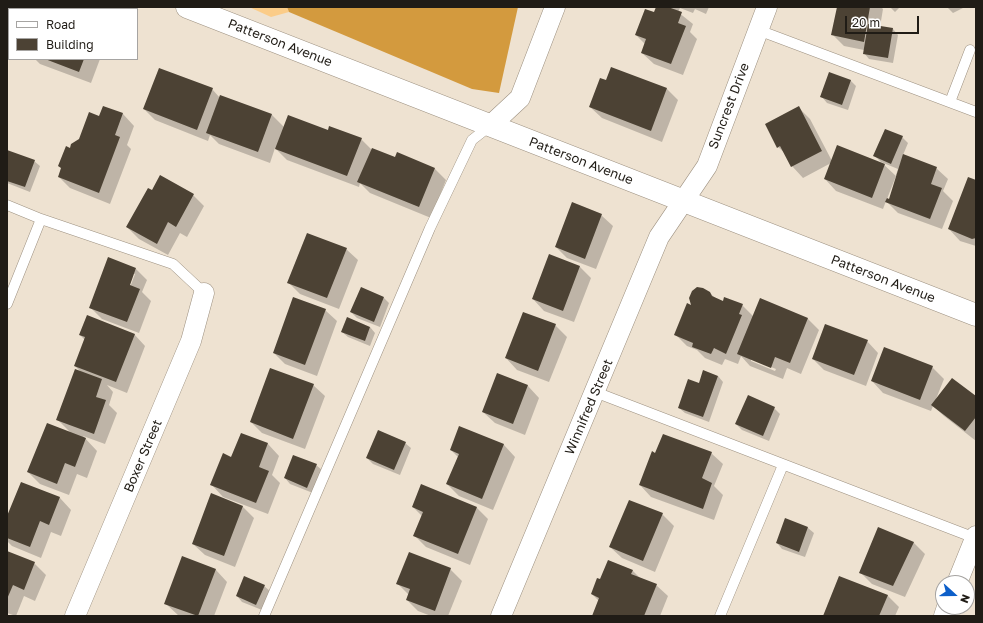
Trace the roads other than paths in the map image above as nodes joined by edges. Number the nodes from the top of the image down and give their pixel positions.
1 (187, 7) edge
2 (555, 7) edge
3 (767, 7) edge
4 (758, 30) junction
5 (970, 50) dead end
6 (950, 102) junction
7 (976, 112) edge
8 (491, 125) junction
9 (682, 200) junction
10 (7, 205) edge
11 (41, 219) junction
12 (204, 293) joint
13 (7, 304) edge
14 (976, 315) edge
15 (595, 392) junction
16 (783, 466) junction
17 (976, 537) edge
18 (960, 575) edge
19 (75, 616) edge
20 (264, 616) edge
21 (501, 616) edge
22 (720, 616) edge

1 - 8 street, Patterson Avenue
2 - 8 street
3 - 4 street, Suncrest Drive
4 - 6 lane
4 - 9 street, Suncrest Drive
5 - 6 lane
6 - 7 lane
8 - 9 street, Patterson Avenue
8 - 20 lane
9 - 14 street, Patterson Avenue
9 - 15 street, Winnifred Street
10 - 11 lane
11 - 12 lane
11 - 13 lane
12 - 19 street, Boxer Street
15 - 16 lane
15 - 21 street, Winnifred Street
16 - 17 lane
16 - 22 lane
17 - 18 street

